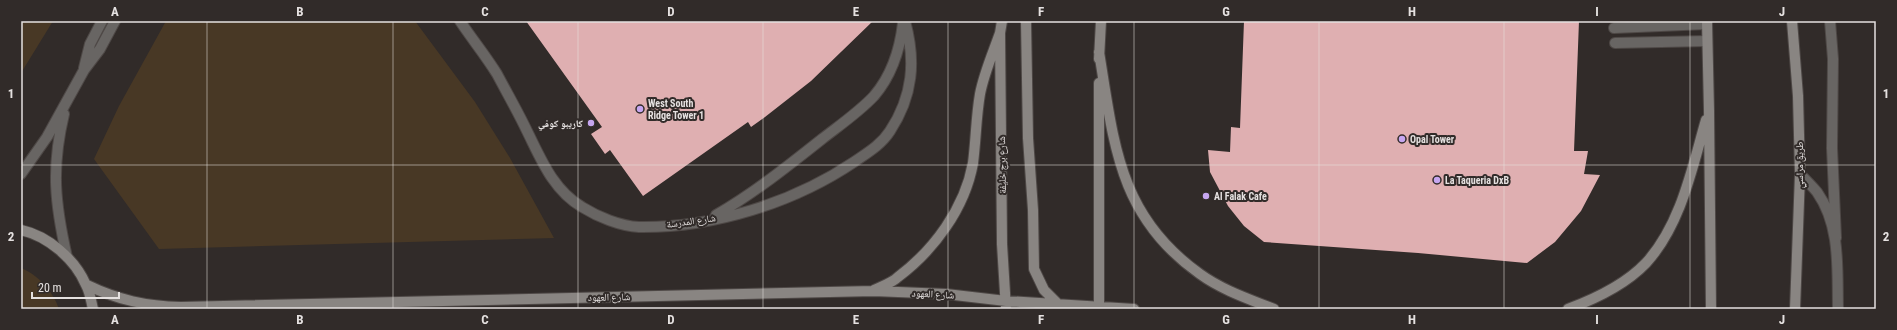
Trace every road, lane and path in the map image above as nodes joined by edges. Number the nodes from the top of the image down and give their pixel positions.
1 (102, 21) edge
2 (115, 21) edge
3 (460, 21) edge
4 (904, 21) edge
5 (1002, 21) edge
6 (1026, 21) edge
7 (1101, 21) edge
8 (1792, 21) edge
9 (1830, 21) edge
10 (1707, 22) edge
11 (1614, 28) dead end
12 (1000, 33) junction
13 (1707, 41) junction
14 (1615, 43) dead end
15 (1099, 52) junction
16 (84, 70) junction
17 (67, 103) junction
18 (1709, 111) junction
19 (21, 174) edge
20 (1800, 174) junction
21 (707, 220) junction
22 (21, 230) edge
23 (1836, 238) junction
24 (68, 257) junction
25 (87, 285) junction
26 (874, 291) junction
27 (1006, 305) edge
28 (1061, 306) edge
29 (1099, 308) edge
30 (93, 309) edge
31 (1015, 309) edge
32 (1134, 309) edge
33 (1274, 309) edge
34 (1568, 309) edge
35 (1711, 309) edge
36 (1795, 309) edge
37 (1838, 309) edge

1 - 16 street
2 - 16 street
3 - 21 street, شارع المدرسة
4 - 21 street
4 - 21 street, شارع المدرسة
5 - 12 street, شارع برج خليفة
6 - 28 street
7 - 15 street
8 - 20 street, طريق مراسي
9 - 23 street
10 - 11 street
10 - 13 street
12 - 26 street
12 - 27 street, شارع برج خليفة
13 - 14 street
13 - 18 street
15 - 29 street
15 - 33 street
16 - 17 street
17 - 19 street
17 - 24 street
18 - 34 street
18 - 35 street
20 - 23 street
20 - 36 street, طريق مراسي
22 - 24 street
23 - 37 street
24 - 25 street
25 - 26 street, شارع العهود
25 - 30 street
26 - 27 street, شارع العهود
27 - 28 street, شارع العهود
27 - 31 street
28 - 29 street, شارع العهود
29 - 32 street, شارع العهود

